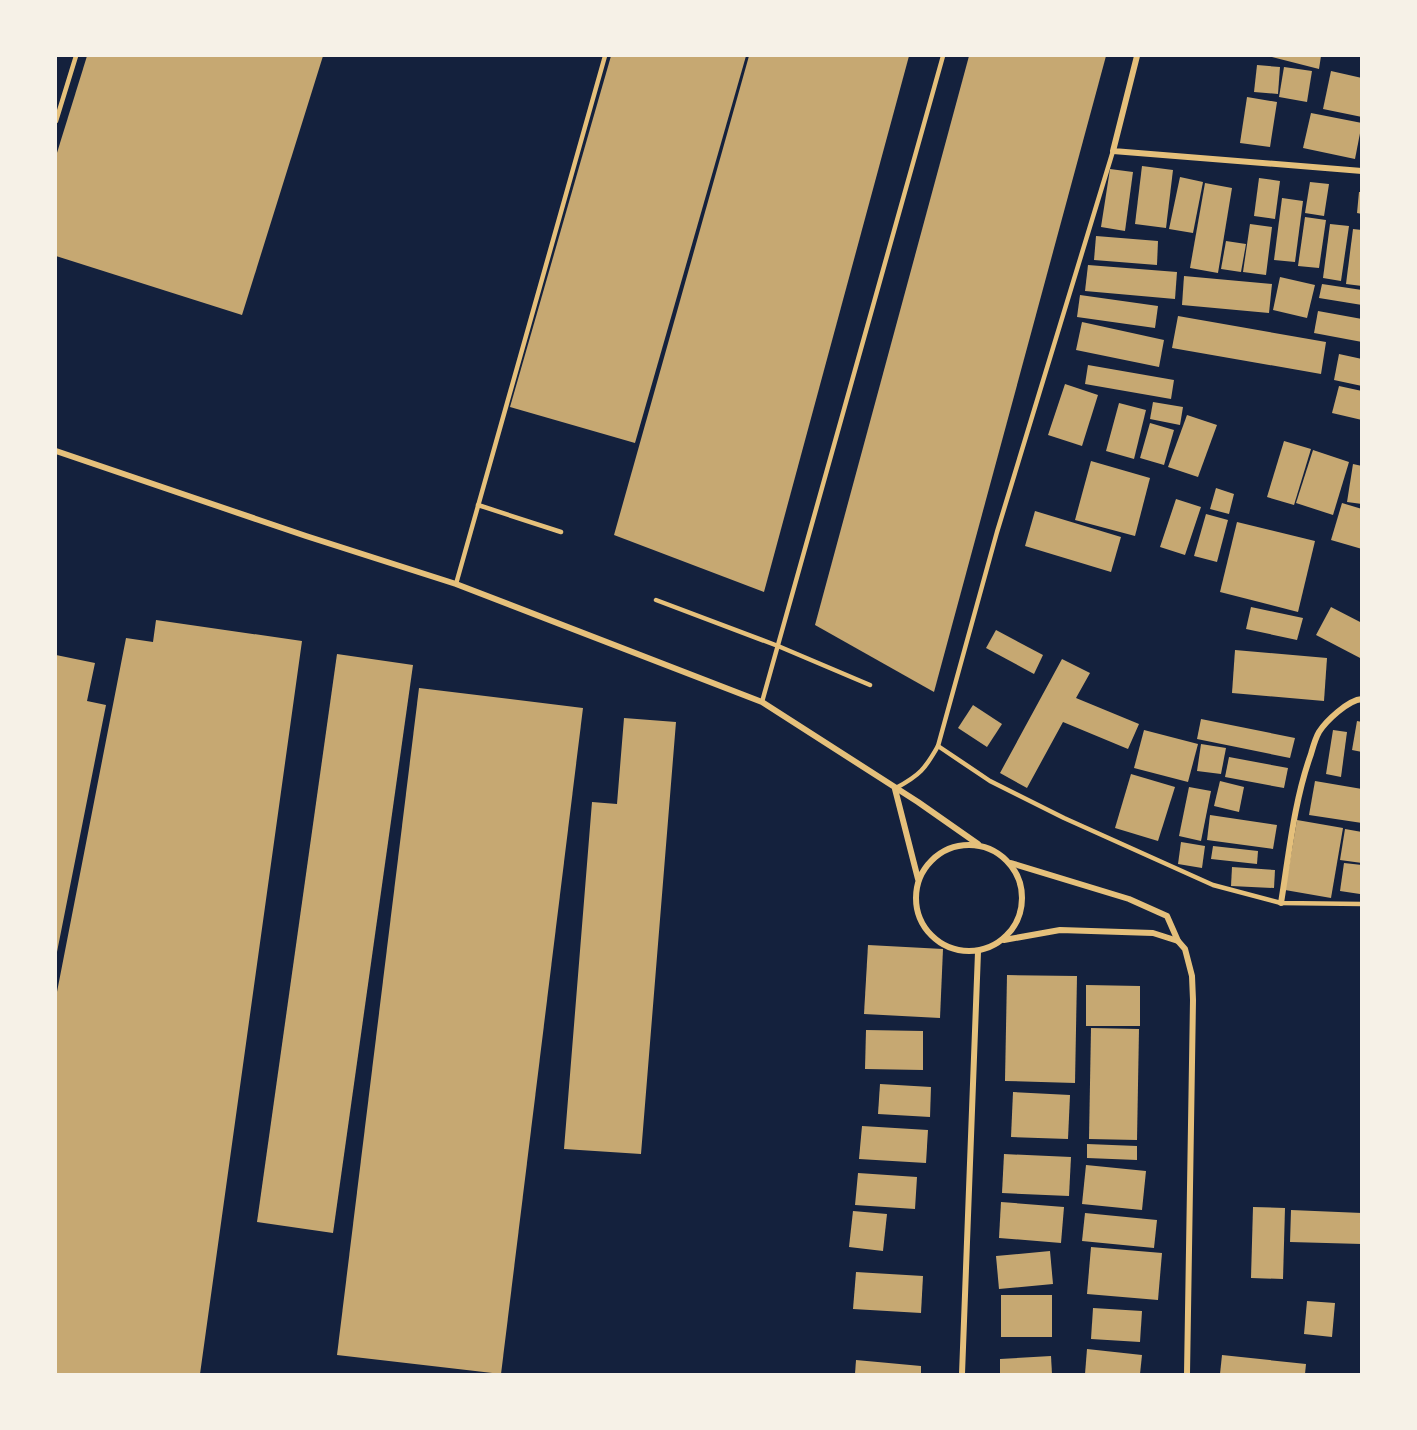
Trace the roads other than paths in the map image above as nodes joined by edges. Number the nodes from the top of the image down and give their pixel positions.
1 (76, 56) edge
2 (606, 56) edge
3 (943, 56) edge
4 (1137, 56) edge
5 (56, 121) edge
6 (1113, 151) junction
7 (1362, 171) edge
8 (56, 451) edge
9 (478, 505) junction
10 (561, 531) dead end
11 (456, 584) junction
12 (656, 600) dead end
13 (778, 646) junction
14 (870, 685) dead end
15 (1362, 699) edge
16 (762, 702) junction
17 (938, 746) junction
18 (895, 789) junction
19 (978, 844) junction
20 (1011, 863) junction
21 (918, 879) junction
22 (1281, 903) junction
23 (1362, 904) edge
24 (1004, 940) junction
25 (1178, 941) junction
26 (978, 952) junction
27 (962, 1374) edge
28 (1187, 1374) edge

1 - 5 lane
2 - 9 lane
3 - 13 lane
4 - 6 street
6 - 7 street
6 - 17 lane
8 - 11 street
9 - 10 lane
9 - 11 lane
11 - 16 street
12 - 13 lane
13 - 14 lane
13 - 16 lane
15 - 22 street
16 - 18 street
17 - 18 lane
17 - 22 lane
18 - 19 street
18 - 21 street
19 - 20 street
19 - 21 street
20 - 24 street
20 - 25 street
21 - 26 street
22 - 23 lane
24 - 25 street
24 - 26 street
25 - 28 street
26 - 27 street

